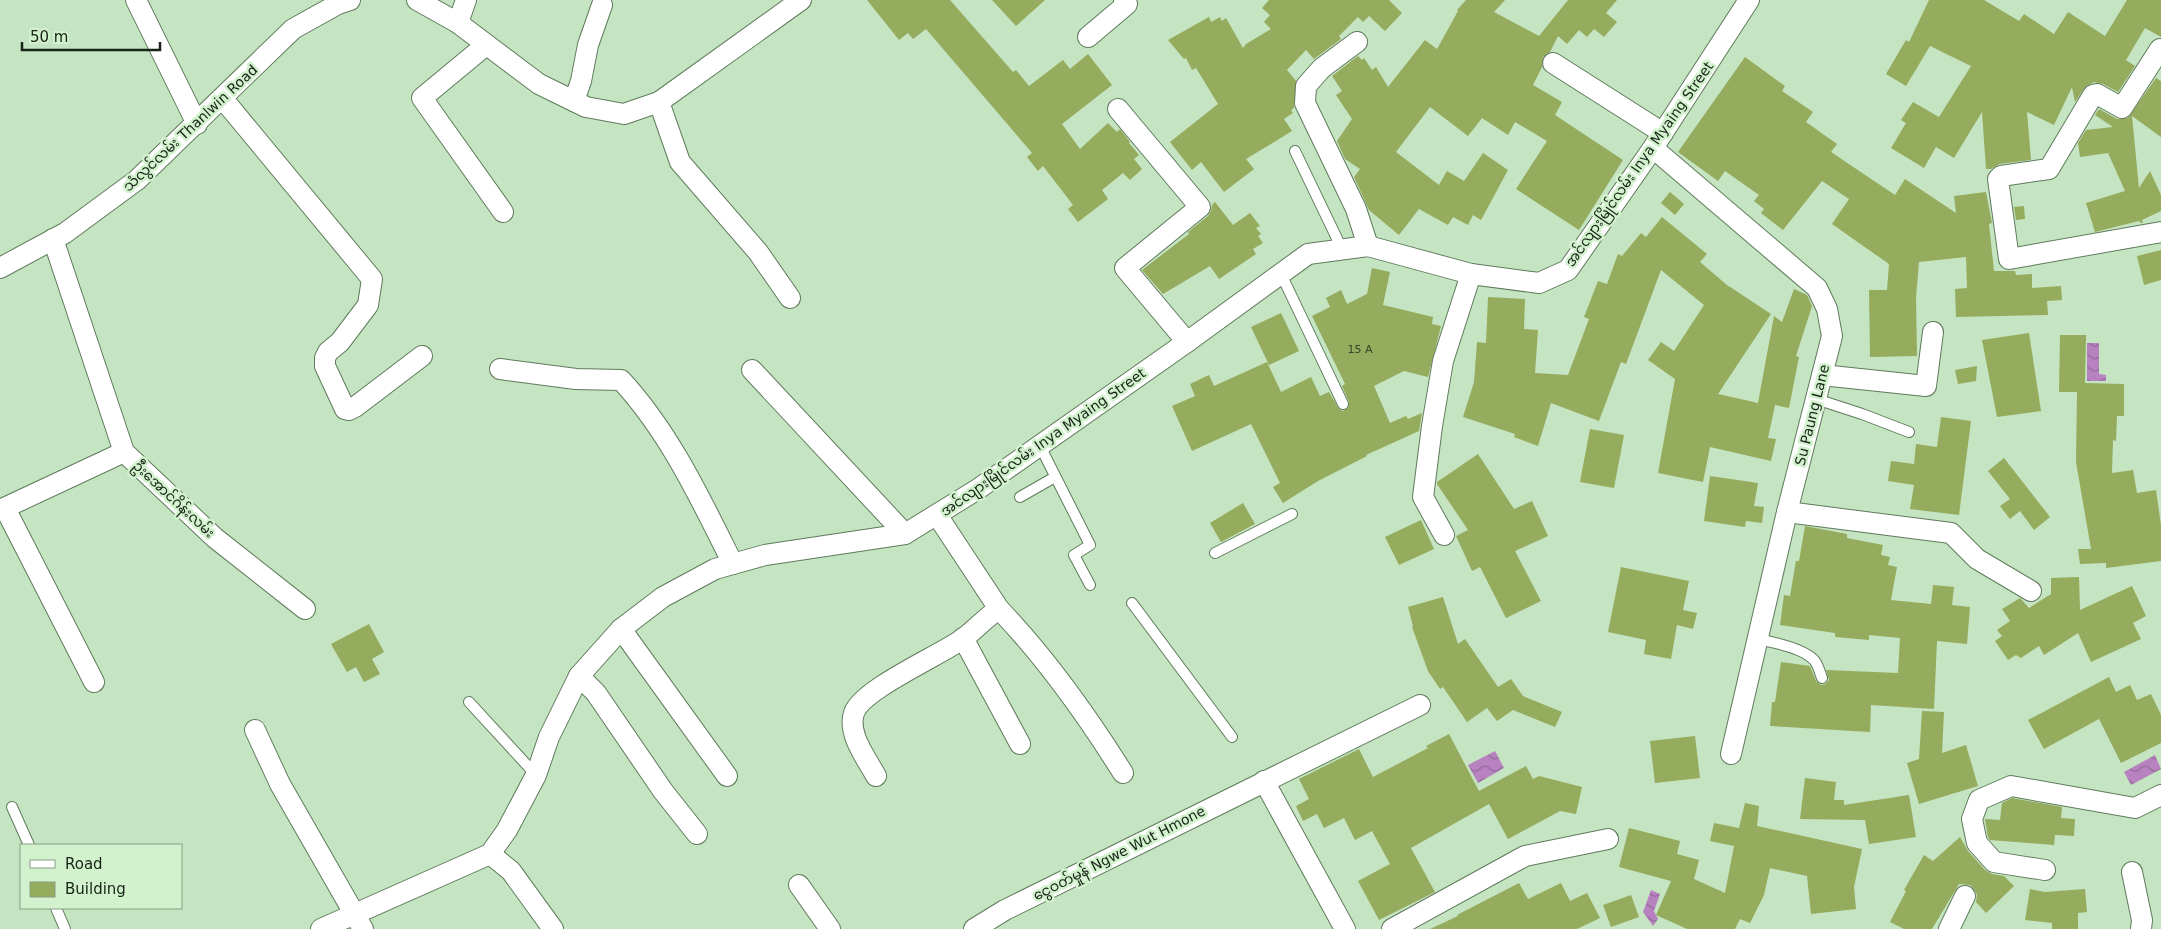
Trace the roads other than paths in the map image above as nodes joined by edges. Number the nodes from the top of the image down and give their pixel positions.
1 (136, 0) edge
2 (350, 0) edge
3 (417, 0) edge
4 (466, 0) edge
5 (800, 0) edge
6 (1124, 0) edge
7 (1749, 0) edge
8 (602, 5) dead end
9 (458, 23) junction
10 (1088, 37) dead end
11 (1357, 42) dead end
12 (486, 45) junction
13 (2160, 49) edge
14 (1553, 63) dead end
15 (223, 99) junction
16 (574, 101) junction
17 (659, 102) junction
18 (1118, 109) dead end
19 (197, 124) junction
20 (1658, 141) junction
21 (1295, 151) dead end
22 (503, 212) dead end
23 (2161, 232) edge
24 (53, 239) junction
25 (1368, 246) junction
26 (1342, 250) junction
27 (0, 268) edge
28 (1281, 274) junction
29 (1471, 274) junction
30 (790, 298) dead end
31 (1933, 332) dead end
32 (1187, 342) junction
33 (422, 356) dead end
34 (500, 369) dead end
35 (752, 370) dead end
36 (1822, 375) junction
37 (1816, 399) junction
38 (1343, 404) dead end
39 (1909, 432) dead end
40 (1040, 446) junction
41 (124, 452) junction
42 (1055, 477) junction
43 (1020, 497) dead end
44 (2, 509) edge
45 (1787, 512) junction
46 (1292, 514) dead end
47 (937, 516) junction
48 (905, 534) junction
49 (1444, 535) dead end
50 (1215, 553) dead end
51 (733, 564) junction
52 (1090, 585) dead end
53 (2031, 591) dead end
54 (1132, 604) dead end
55 (305, 609) dead end
56 (999, 609) junction
57 (621, 629) junction
58 (963, 638) junction
59 (1757, 639) junction
60 (579, 676) junction
61 (1822, 678) dead end
62 (94, 682) dead end
63 (469, 702) dead end
64 (1420, 705) dead end
65 (255, 730) dead end
66 (1232, 736) dead end
67 (1020, 744) dead end
68 (1731, 754) dead end
69 (1123, 773) dead end
70 (536, 775) junction
71 (727, 776) dead end
72 (876, 776) dead end
73 (1264, 781) junction
74 (2161, 795) edge
75 (12, 807) dead end
76 (697, 834) dead end
77 (1608, 839) dead end
78 (29, 844) edge
79 (490, 854) junction
80 (2045, 870) dead end
81 (2132, 872) dead end
82 (799, 885) dead end
83 (1965, 896) dead end
84 (56, 909) edge
85 (359, 921) edge
86 (66, 929) edge
87 (321, 929) edge
88 (552, 929) edge
89 (830, 929) edge
90 (974, 929) edge
91 (1345, 929) edge
92 (1392, 929) edge
93 (1948, 929) edge
94 (2141, 929) edge

1 - 19 street
2 - 15 street, သံလွင်လမ်း Thanlwin Road
3 - 9 street
4 - 9 street
5 - 17 street
6 - 10 street
7 - 20 street, အင်လျားမြိုင်လမ်း Inya Myaing Street
8 - 16 street
9 - 12 street
11 - 25 street
12 - 16 street
12 - 22 street
13 - 23 street
14 - 20 street, Su Paung Lane
15 - 19 street, သံလွင်လမ်း Thanlwin Road
15 - 33 street
16 - 17 street
17 - 30 street
18 - 32 street
19 - 24 street, သံလွင်လမ်း Thanlwin Road
20 - 29 street, အင်လျားမြိုင်လမ်း Inya Myaing Street
20 - 36 street, Su Paung Lane
21 - 26 lane
24 - 27 street, သံလွင်လမ်း Thanlwin Road
24 - 41 street, ဦးအောင်ဂိန်းလမ်း
25 - 26 street, အင်လျားမြိုင်လမ်း Inya Myaing Street
25 - 29 street, အင်လျားမြိုင်လမ်း Inya Myaing Street
26 - 28 street, အင်လျားမြိုင်လမ်း Inya Myaing Street
28 - 32 street, အင်လျားမြိုင်လမ်း Inya Myaing Street
28 - 38 lane
29 - 49 street
31 - 36 street
32 - 40 street, အင်လျားမြိုင်လမ်း Inya Myaing Street
34 - 51 street
35 - 48 street
36 - 37 street, Su Paung Lane
37 - 39 lane
37 - 45 street, Su Paung Lane
40 - 42 lane
40 - 47 street, အင်လျားမြိုင်လမ်း Inya Myaing Street
41 - 44 street
41 - 55 street, ဦးအောင်ဂိန်းလမ်း
42 - 43 lane
42 - 52 lane
44 - 62 street
45 - 53 street
45 - 59 street, Su Paung Lane
46 - 50 lane
47 - 48 street, အင်လျားမြိုင်လမ်း Inya Myaing Street
47 - 56 street
48 - 51 street, အင်လျားမြိုင်လမ်း Inya Myaing Street
51 - 57 street, အင်လျားမြိုင်လမ်း Inya Myaing Street
54 - 66 lane
56 - 58 street
56 - 69 street
57 - 60 street, အင်လျားမြိုင်လမ်း Inya Myaing Street
57 - 71 street
58 - 67 street
58 - 72 street
59 - 61 lane
59 - 68 street, Su Paung Lane
60 - 70 street, အင်လျားမြိုင်လမ်း Inya Myaing Street
60 - 76 street
63 - 70 lane
64 - 73 street, ငွေဝတ်မှုန် Ngwe Wut Hmone
65 - 85 street
70 - 79 street, အင်လျားမြိုင်လမ်း Inya Myaing Street
73 - 90 street, ငွေဝတ်မှုန် Ngwe Wut Hmone
73 - 91 street
74 - 80 street
75 - 78 lane
77 - 92 street
79 - 85 street
79 - 88 street
81 - 94 street
82 - 89 street
83 - 93 street
84 - 86 lane
85 - 87 street

